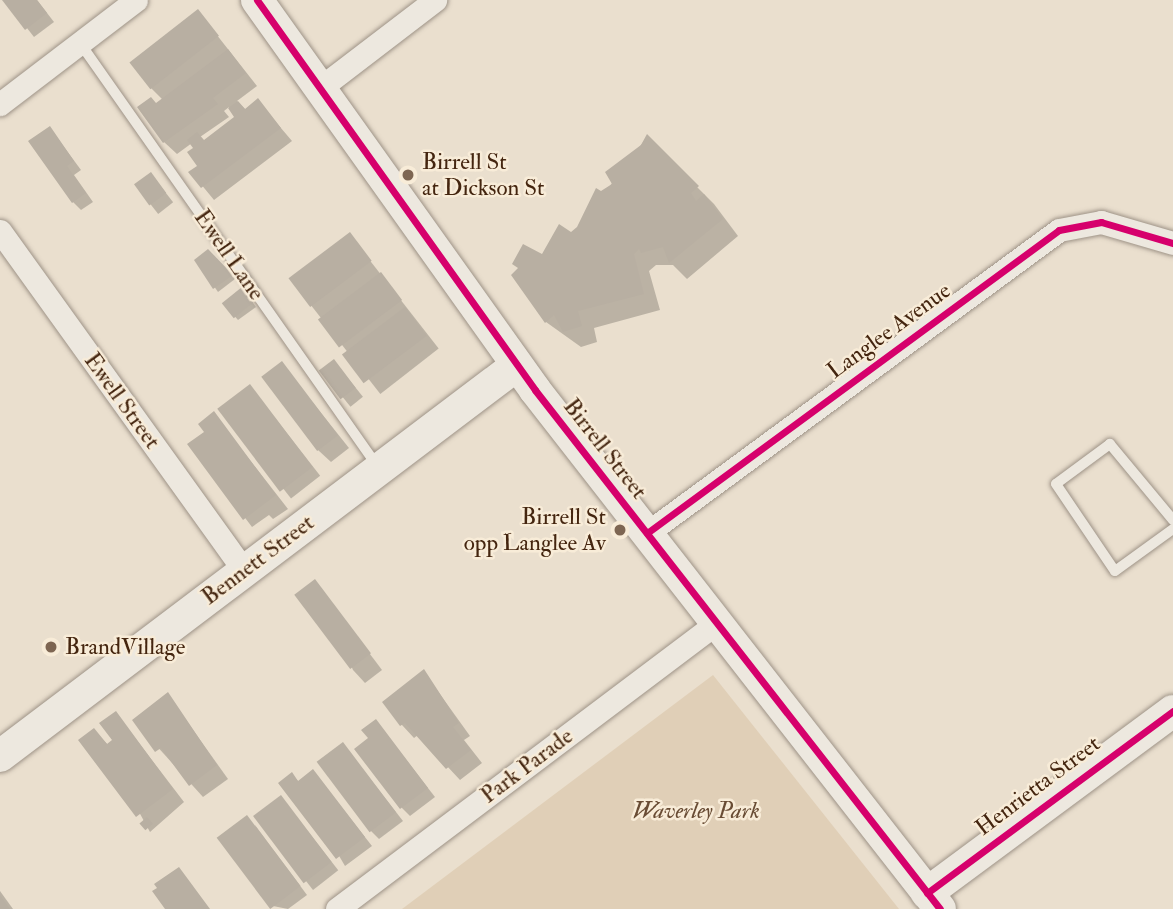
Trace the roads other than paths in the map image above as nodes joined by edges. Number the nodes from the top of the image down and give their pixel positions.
1 (136, 0) edge
2 (257, 0) edge
3 (435, 0) edge
4 (80, 43) junction
5 (320, 88) junction
6 (0, 104) edge
7 (0, 231) edge
8 (1173, 243) edge
9 (517, 365) junction
10 (379, 467) junction
11 (1173, 520) edge
12 (1173, 528) edge
13 (647, 533) junction
14 (244, 571) junction
15 (716, 623) junction
16 (1173, 711) edge
17 (0, 756) edge
18 (933, 901) edge
19 (353, 905) edge

1 - 4 street
2 - 5 main road, Birrell Street
3 - 5 street
4 - 6 street
4 - 10 lane, Ewell Lane
5 - 9 main road, Birrell Street
7 - 14 street, Ewell Street
8 - 13 street, Langlee Avenue
9 - 10 main road, Bennett Street
9 - 13 main road, Birrell Street
10 - 14 main road, Bennett Street
11 - 12 lane
13 - 15 main road, Birrell Street
14 - 17 main road, Bennett Street
15 - 18 main road, Birrell Street
15 - 19 street, Park Parade
16 - 18 main road, Henrietta Street

